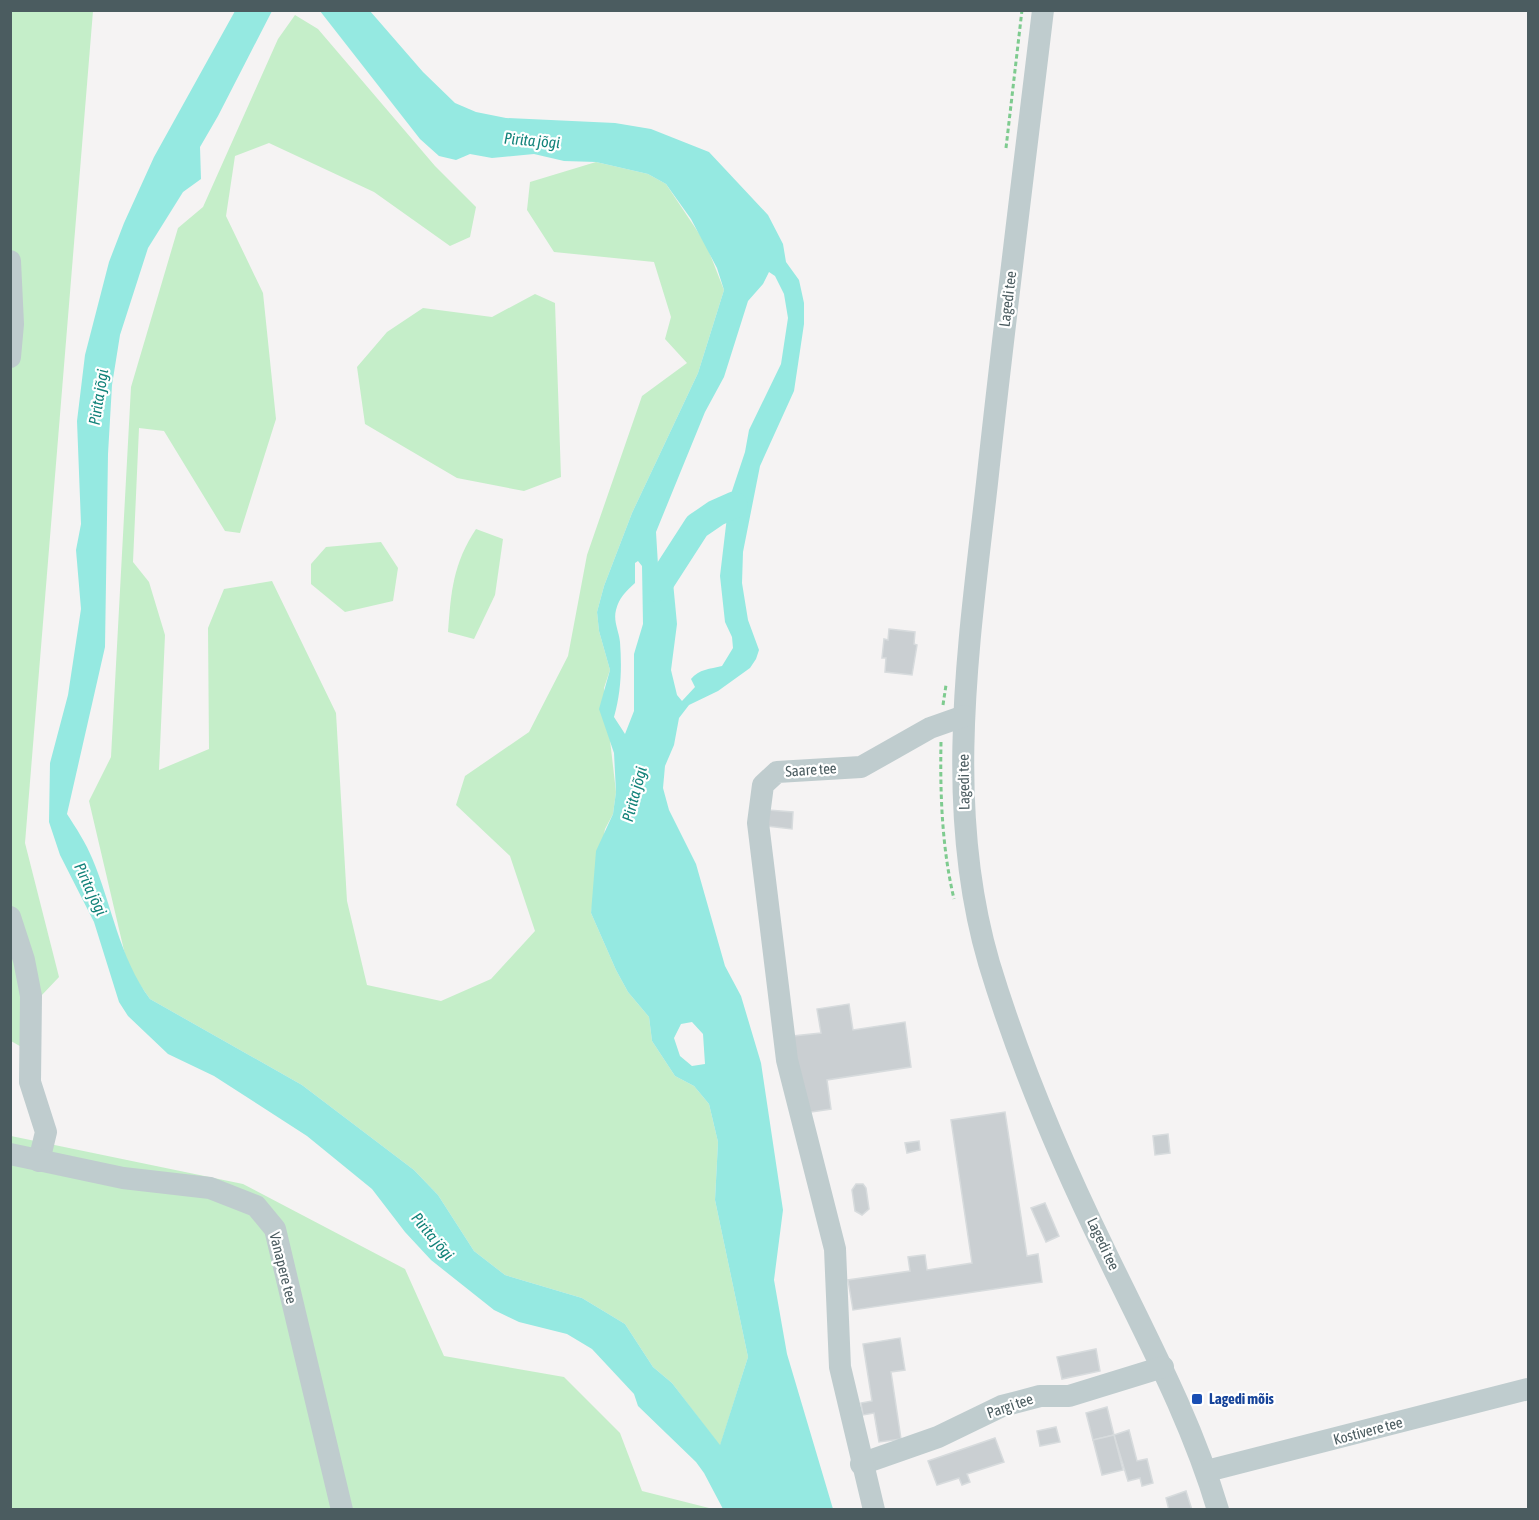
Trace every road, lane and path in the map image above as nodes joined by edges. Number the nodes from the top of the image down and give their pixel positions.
1 (1022, 10) edge
2 (1043, 10) edge
3 (1005, 150) dead end
4 (10, 261) edge
5 (10, 357) edge
6 (947, 679) dead end
7 (964, 716) junction
8 (941, 722) junction
9 (956, 909) dead end
10 (10, 917) edge
11 (10, 1155) edge
12 (39, 1161) junction
13 (1163, 1367) junction
14 (1528, 1389) edge
15 (861, 1464) junction
16 (1207, 1471) junction
17 (342, 1509) edge
18 (874, 1509) edge
19 (1218, 1509) edge

1 - 3 path
2 - 7 street, Lagedi tee
4 - 5 street
6 - 8 path
7 - 8 street, Saare tee
7 - 13 street, Lagedi tee
8 - 9 path
8 - 15 street, Saare tee
10 - 12 street
11 - 12 street, Vanapere tee
12 - 17 street, Vanapere tee
13 - 15 street, Pargi tee
13 - 16 street, Lagedi tee
14 - 16 street, Kostivere tee
15 - 18 street
16 - 19 street, Lagedi tee

